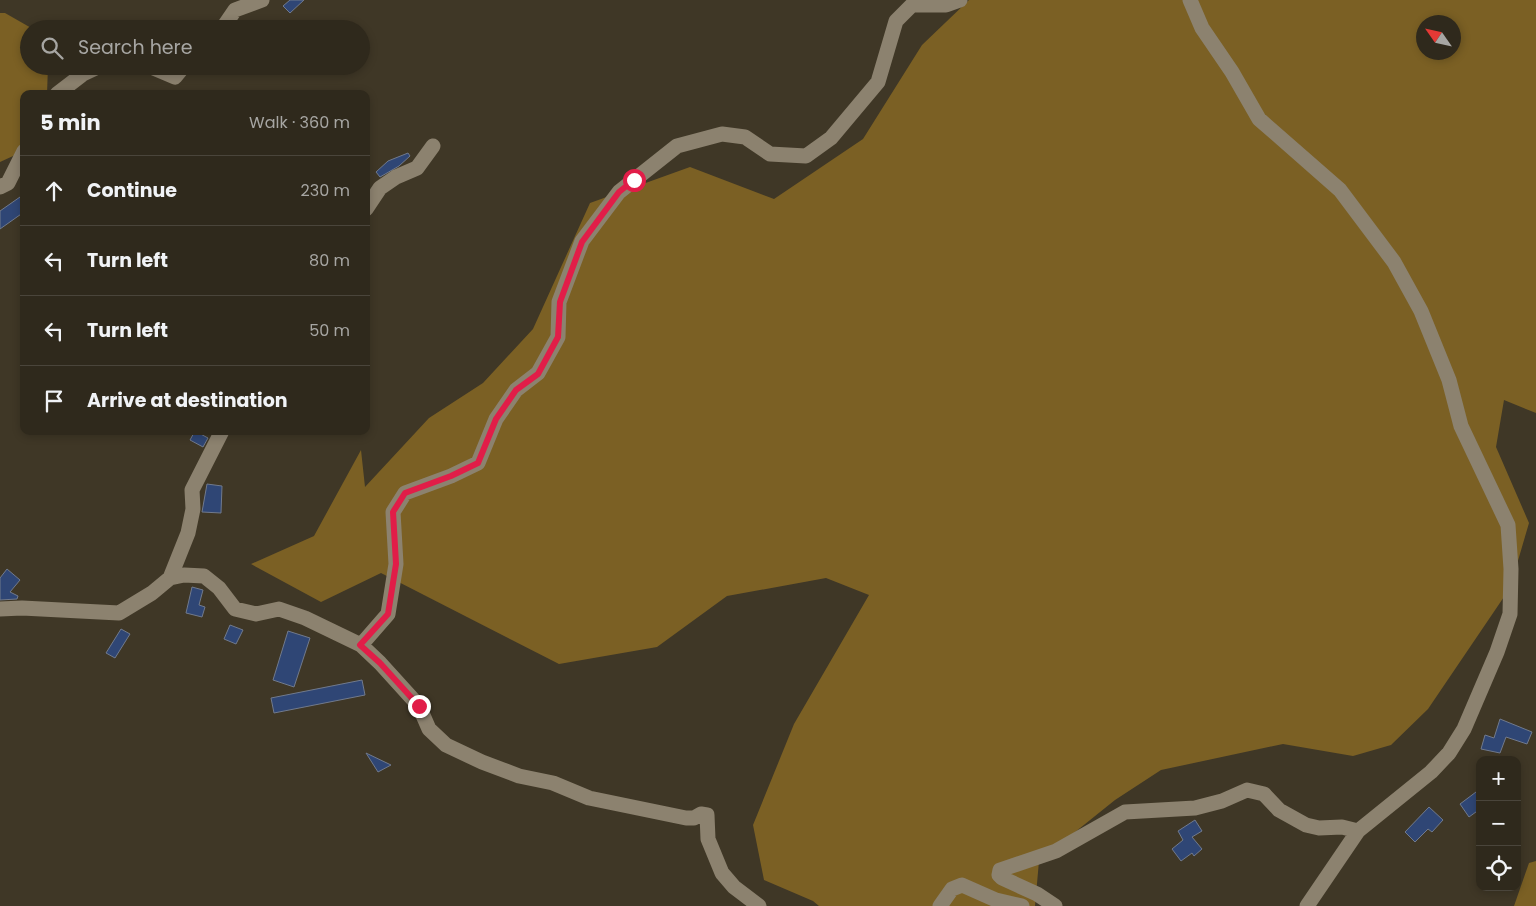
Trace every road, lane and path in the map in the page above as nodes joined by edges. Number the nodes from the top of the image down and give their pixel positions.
1 (262, 0) edge
2 (960, 0) edge
3 (1190, 0) edge
4 (228, 20) edge
5 (82, 75) edge
6 (62, 90) edge
7 (432, 146) dead end
8 (20, 159) edge
9 (0, 187) edge
10 (370, 203) edge
11 (220, 435) edge
12 (170, 578) junction
13 (0, 609) edge
14 (360, 645) junction
15 (1358, 831) junction
16 (759, 906) edge
17 (940, 906) edge
18 (1022, 906) edge
19 (1055, 906) edge
20 (1307, 906) edge

1 - 4 street
2 - 14 street
3 - 15 street
5 - 6 street
7 - 10 street
8 - 9 street
11 - 12 street
12 - 13 street
12 - 14 street
14 - 16 street
15 - 19 street
15 - 20 street
17 - 18 street

